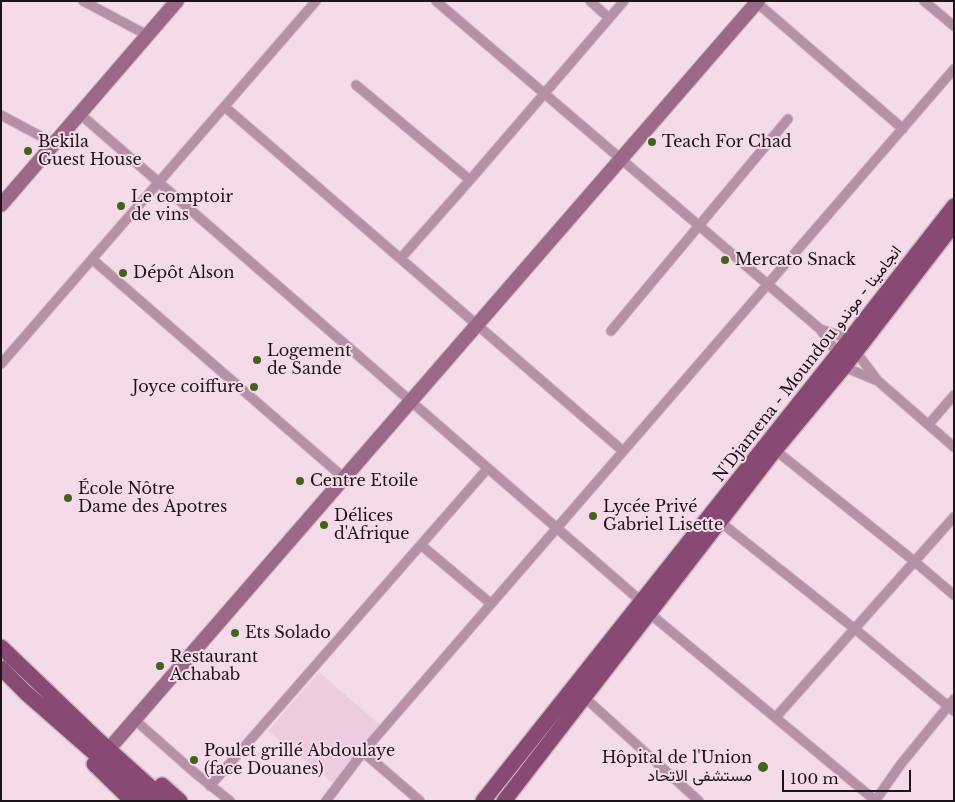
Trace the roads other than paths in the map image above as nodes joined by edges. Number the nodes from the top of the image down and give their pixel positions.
1 (83, 1) edge
2 (177, 1) edge
3 (316, 1) edge
4 (436, 1) edge
5 (590, 1) edge
6 (624, 1) edge
7 (924, 1) edge
8 (756, 2) edge
9 (609, 18) junction
10 (954, 26) edge
11 (147, 35) junction
12 (954, 69) edge
13 (356, 85) dead end
14 (545, 94) junction
15 (225, 106) junction
16 (80, 114) junction
17 (1, 115) edge
18 (788, 119) dead end
19 (903, 129) junction
20 (55, 144) junction
21 (621, 160) junction
22 (470, 180) junction
23 (158, 182) junction
24 (1, 205) edge
25 (954, 206) edge
26 (954, 224) edge
27 (698, 226) junction
28 (401, 258) junction
29 (92, 259) junction
30 (768, 285) junction
31 (477, 326) junction
32 (820, 329) junction
33 (611, 331) dead end
34 (853, 346) junction
35 (841, 360) junction
36 (1, 364) edge
37 (878, 381) junction
38 (954, 395) edge
39 (411, 401) junction
40 (929, 424) junction
41 (954, 447) edge
42 (775, 450) junction
43 (623, 451) junction
44 (488, 468) junction
45 (344, 478) junction
46 (954, 517) edge
47 (719, 521) junction
48 (558, 528) junction
49 (421, 545) junction
50 (914, 561) junction
51 (954, 595) edge
52 (490, 603) junction
53 (646, 607) junction
54 (854, 628) junction
55 (1, 647) edge
56 (1, 668) edge
57 (47, 691) junction
58 (584, 697) junction
59 (952, 705) edge
60 (776, 717) junction
61 (135, 720) junction
62 (115, 742) junction
63 (363, 752) junction
64 (210, 786) junction
65 (137, 790) edge
66 (149, 801) edge
67 (166, 801) edge
68 (180, 801) edge
69 (230, 801) edge
70 (326, 801) edge
71 (420, 801) edge
72 (483, 801) edge
73 (504, 801) edge
74 (699, 801) edge
75 (876, 801) edge

1 - 11 street
2 - 11 street
3 - 15 street
4 - 14 street
5 - 9 street
6 - 9 street
7 - 10 street
8 - 19 street
8 - 21 street
9 - 14 street
11 - 16 street
12 - 19 street
13 - 22 street
14 - 21 street
14 - 22 street
15 - 23 street
15 - 28 street
16 - 20 street
16 - 23 street
17 - 20 street
18 - 27 street
19 - 30 street
20 - 24 street
21 - 27 street
21 - 31 street
22 - 28 street
23 - 29 street
23 - 39 street
25 - 34 main road, N'Djamena - Moundou انجامينا - موندو
26 - 34 main road, N'Djamena - Moundou انجامينا - موندو
27 - 30 street
27 - 33 street
28 - 31 street
29 - 36 street
29 - 45 street
30 - 32 street
30 - 43 street
31 - 39 street
31 - 43 street
32 - 34 street
32 - 35 street
34 - 35 main road, N'Djamena - Moundou انجامينا - موندو
34 - 37 street
35 - 37 street
35 - 42 main road, N'Djamena - Moundou انجامينا - موندو
35 - 53 main road, N'Djamena - Moundou انجامينا - موندو
37 - 40 street
38 - 40 street
39 - 44 street
39 - 45 street
40 - 41 street
42 - 47 main road, N'Djamena - Moundou انجامينا - موندو
42 - 50 street
43 - 48 street
44 - 48 street
44 - 49 street
45 - 61 street
46 - 50 street
47 - 53 main road, N'Djamena - Moundou انجامينا - موندو
47 - 54 street
48 - 52 street
48 - 53 street
49 - 52 street
49 - 64 street
50 - 51 street
50 - 54 street
52 - 63 street
53 - 58 main road, N'Djamena - Moundou انجامينا - موندو
53 - 60 street
53 - 72 main road, N'Djamena - Moundou انجامينا - موندو
54 - 59 street
54 - 60 street
55 - 57 main road
56 - 65 main road
57 - 62 main road
57 - 65 main road
58 - 73 main road, N'Djamena - Moundou انجامينا - موندو
58 - 74 street
59 - 75 street
60 - 75 street
61 - 62 street
61 - 64 street
62 - 68 main road
63 - 70 street
63 - 71 street
64 - 69 street
65 - 66 main road
65 - 67 main road

